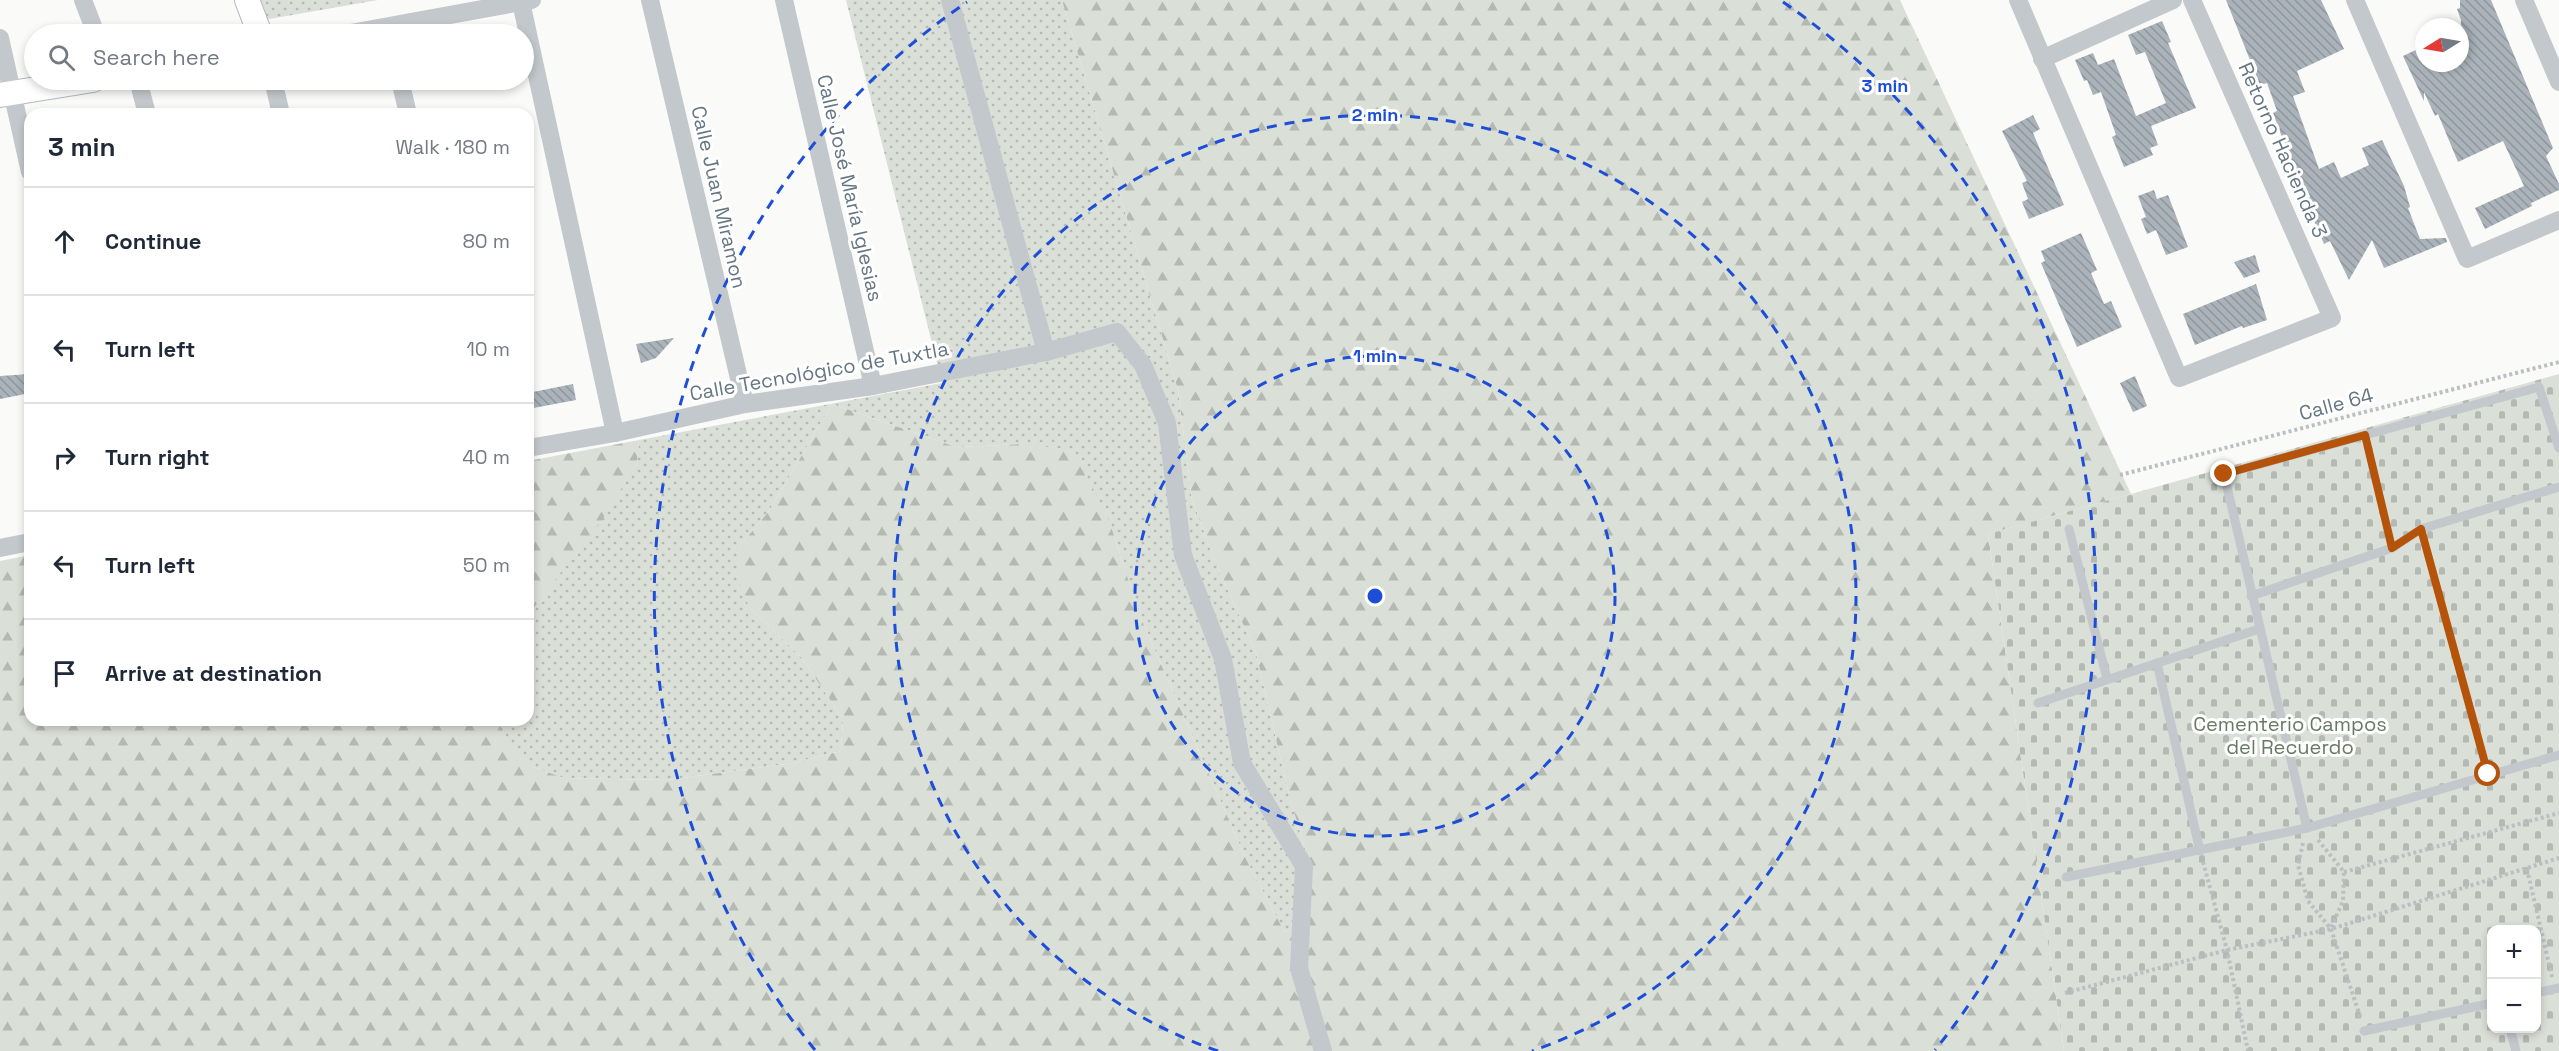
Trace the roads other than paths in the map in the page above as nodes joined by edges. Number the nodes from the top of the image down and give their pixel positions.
1 (83, 0) edge
2 (247, 0) edge
3 (650, 0) edge
4 (784, 0) edge
5 (950, 0) edge
6 (2018, 0) edge
7 (2173, 0) edge
8 (2192, 0) edge
9 (2355, 0) edge
10 (2524, 0) edge
11 (527, 1) edge
12 (92, 24) edge
13 (256, 24) edge
14 (420, 24) edge
15 (532, 24) edge
16 (534, 35) edge
17 (0, 38) edge
18 (2042, 59) junction
19 (2559, 82) edge
20 (31, 90) edge
21 (141, 90) edge
22 (275, 90) edge
23 (402, 90) edge
24 (6, 94) edge
25 (145, 108) edge
26 (280, 108) edge
27 (407, 108) edge
28 (24, 152) edge
29 (2559, 220) edge
30 (1046, 352) junction
31 (873, 386) junction
32 (745, 404) junction
33 (615, 433) junction
34 (534, 447) edge
35 (2559, 448) edge
36 (2559, 487) edge
37 (2069, 529) dead end
38 (24, 543) edge
39 (0, 548) edge
40 (2251, 596) junction
41 (2259, 629) junction
42 (2157, 663) junction
43 (2107, 679) junction
44 (2038, 703) dead end
45 (2559, 755) edge
46 (2307, 828) junction
47 (2200, 851) junction
48 (2066, 877) dead end
49 (2557, 989) edge
50 (2541, 992) edge
51 (2487, 1004) edge
52 (2364, 1031) road end
53 (2511, 1033) edge
54 (1323, 1051) edge
55 (2516, 1051) edge

1 - 12 street
2 - 13 street
3 - 32 street, Calle Juan Miramon
4 - 31 street, Calle José María Iglesias
5 - 30 street
6 - 18 street
7 - 18 street
8 - 18 street, Retorno Hacienda 3
9 - 29 street
10 - 19 street
11 - 14 street
11 - 15 street
16 - 33 street
17 - 24 street
20 - 24 street
21 - 25 street
22 - 26 street
23 - 27 street
24 - 28 street
30 - 31 street, Calle Tecnológico de Tuxtla
30 - 54 street, Calle Tecnológico de Tuxtla
31 - 32 street, Calle Tecnológico de Tuxtla
32 - 33 street, Calle Tecnológico de Tuxtla
33 - 34 street, Calle Tecnológico de Tuxtla
35 - 40 lane
36 - 40 lane
37 - 43 lane
38 - 39 street
40 - 41 lane
41 - 42 lane
41 - 46 lane
42 - 43 lane
42 - 47 lane
43 - 44 lane
45 - 46 lane
46 - 47 lane
47 - 48 lane
49 - 50 lane
51 - 52 lane
53 - 55 lane

